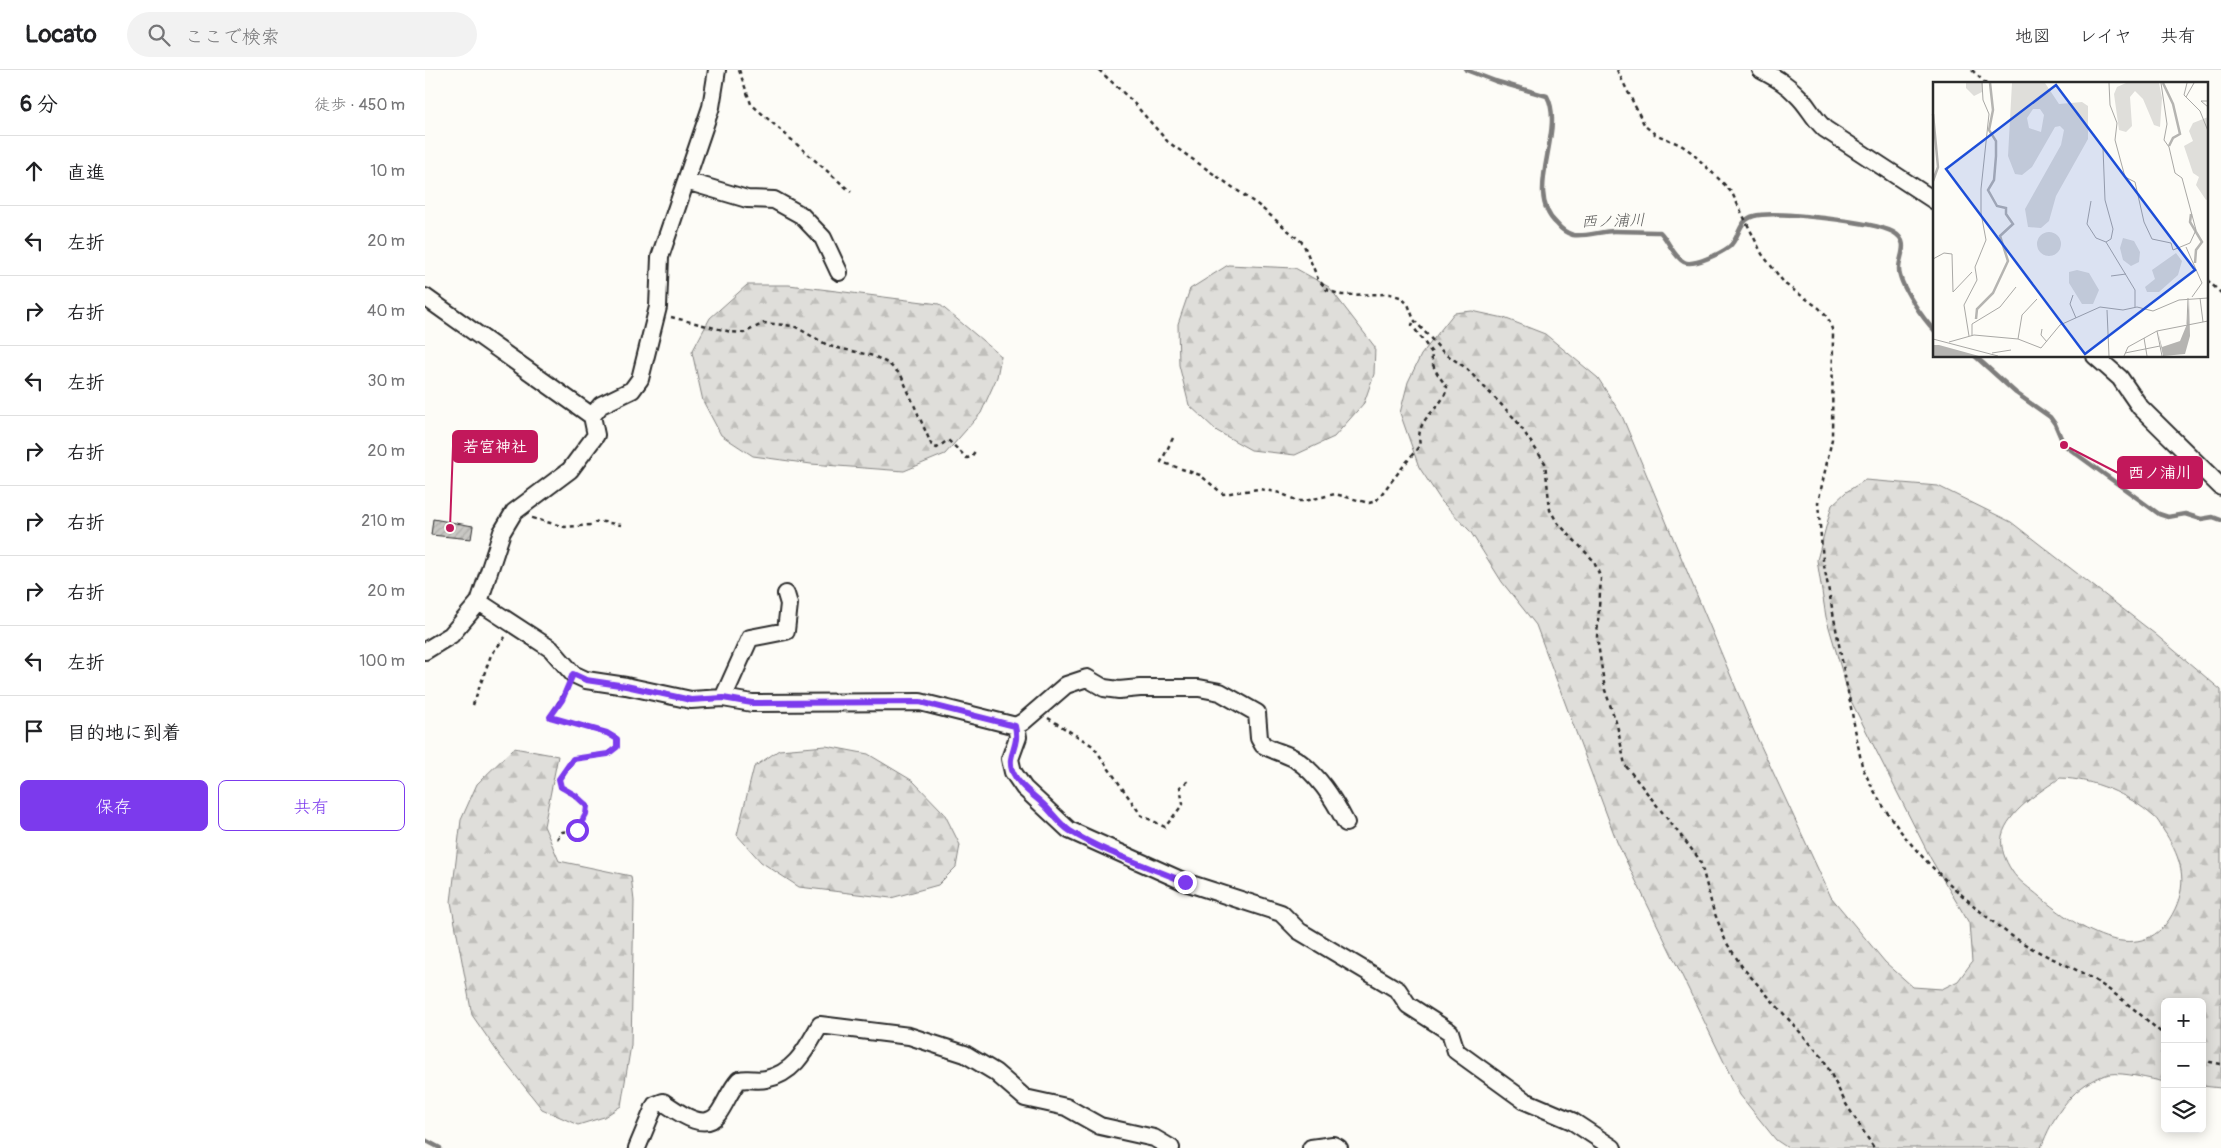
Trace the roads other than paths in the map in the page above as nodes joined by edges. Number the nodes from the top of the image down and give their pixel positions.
1 (717, 70) edge
2 (1761, 70) edge
3 (687, 181) junction
4 (1933, 200) edge
5 (839, 272) dead end
6 (425, 297) edge
7 (2097, 358) edge
8 (592, 416) junction
9 (2221, 487) edge
10 (786, 594) dead end
11 (479, 602) junction
12 (425, 651) edge
13 (723, 698) junction
14 (1015, 726) junction
15 (1346, 823) dead end
16 (637, 1148) edge
17 (1171, 1148) edge
18 (1311, 1148) edge
19 (1339, 1148) edge
20 (1613, 1148) edge

1 - 3 street
2 - 4 street
3 - 5 street
3 - 8 street
6 - 8 street
7 - 9 street
8 - 11 street
10 - 13 street
11 - 12 street
11 - 13 street
13 - 14 street
14 - 15 street
14 - 20 street
16 - 17 street
18 - 19 street

